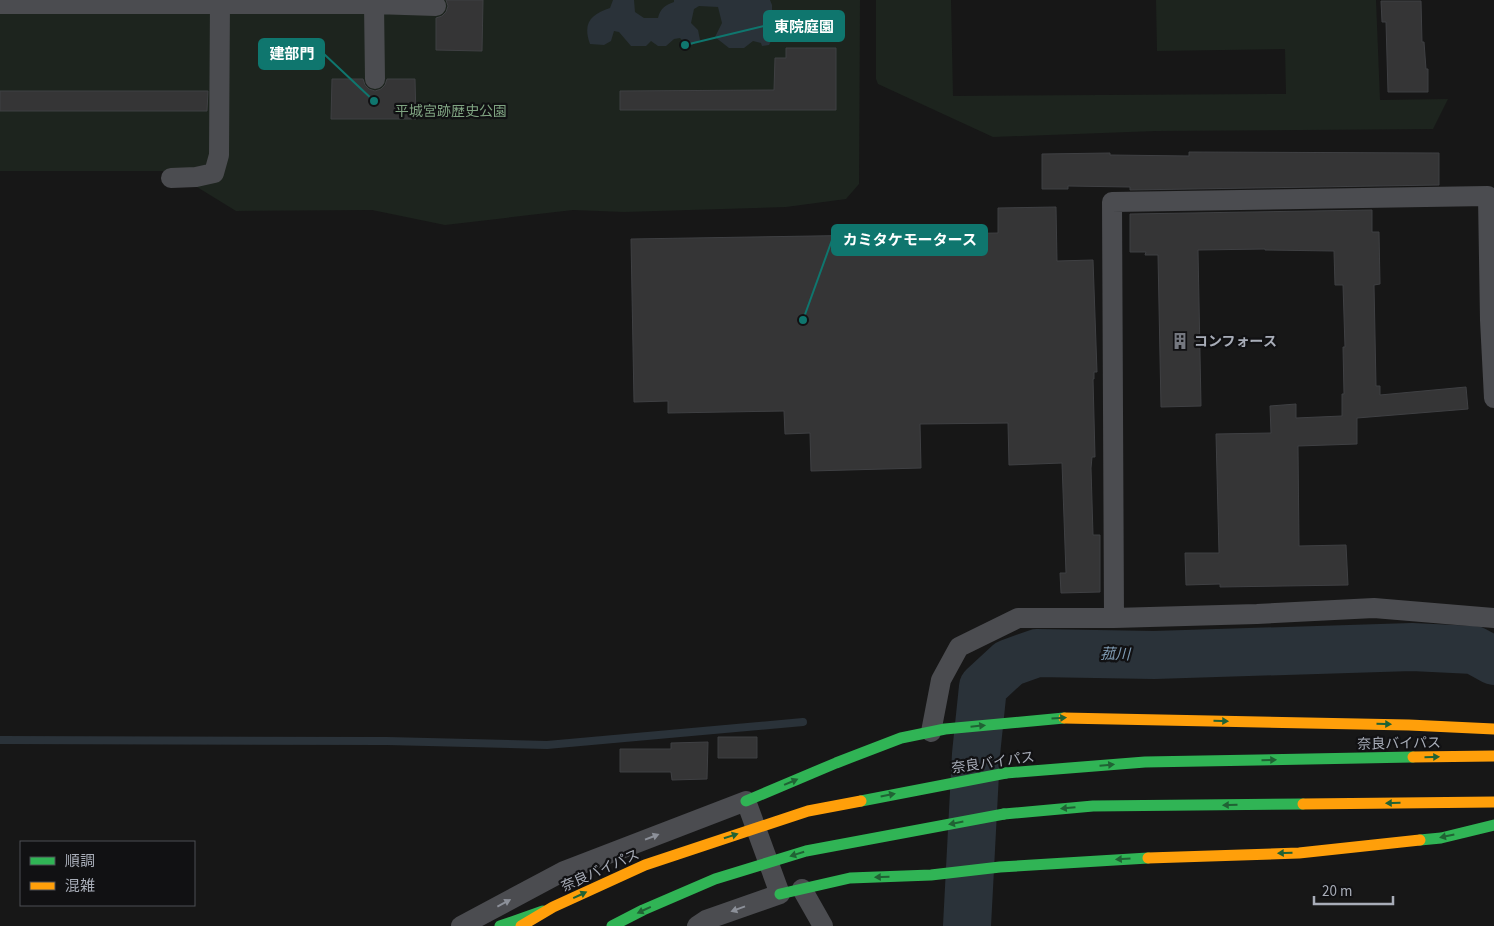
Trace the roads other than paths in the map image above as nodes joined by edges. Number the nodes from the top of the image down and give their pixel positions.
1 (64, 2) edge
2 (220, 2) edge
3 (0, 4) edge
4 (374, 4) junction
5 (436, 6) dead end
6 (375, 79) dead end
7 (171, 178) dead end
8 (1494, 398) edge
9 (1114, 618) junction
10 (1494, 618) edge
11 (1494, 729) edge
12 (938, 730) junction
13 (1494, 756) edge
14 (746, 801) junction
15 (1494, 802) edge
16 (1494, 825) edge
17 (802, 889) junction
18 (780, 894) junction
19 (553, 907) junction
20 (461, 926) edge
21 (500, 926) edge
22 (521, 926) edge
23 (612, 926) edge
24 (697, 926) edge
25 (823, 926) edge

1 - 2 street
1 - 3 street
2 - 4 street
2 - 7 street
4 - 5 street
4 - 6 street
8 - 9 street
9 - 10 street
9 - 12 street
12 -> 11 highway
14 -> 12 highway
19 -> 13 highway, 奈良バイパス, bridge
14 - 18 street
20 -> 14 street
15 -> 23 highway, bridge
16 -> 17 highway
17 - 18 highway
17 - 25 street
18 -> 24 street
19 - 21 highway, bridge
19 - 22 highway, 奈良バイパス, bridge

